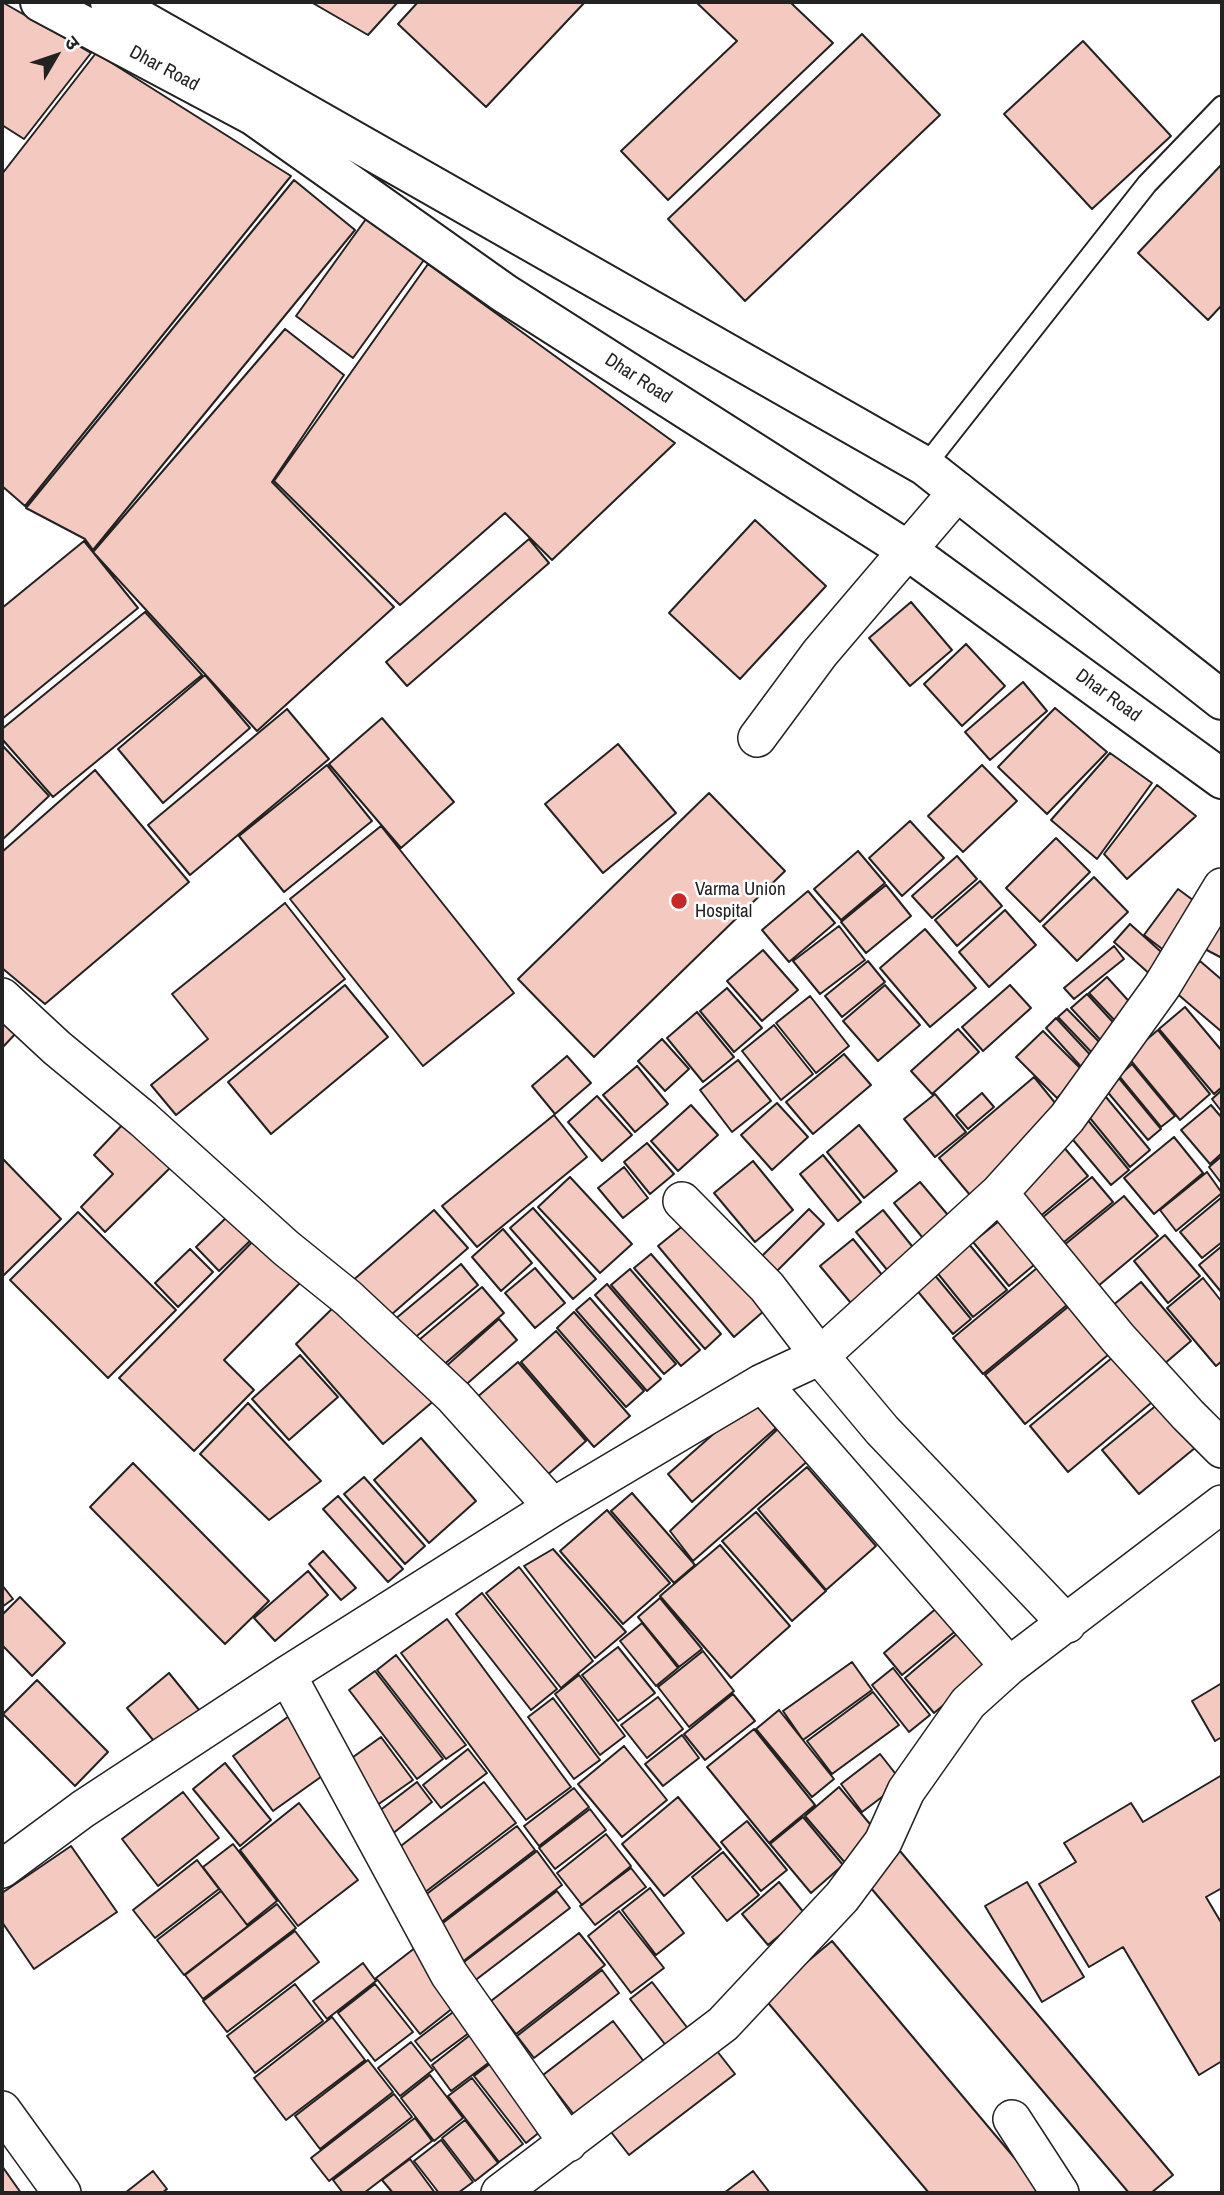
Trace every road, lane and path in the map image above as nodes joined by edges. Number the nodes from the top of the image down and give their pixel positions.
1 (40, 2) edge
2 (110, 2) edge
3 (1222, 106) edge
4 (925, 466) junction
5 (958, 491) junction
6 (907, 550) junction
7 (1222, 700) edge
8 (757, 738) dead end
9 (1222, 779) edge
10 (1222, 887) edge
11 (2, 997) edge
12 (999, 1193) junction
13 (682, 1200) dead end
14 (820, 1356) junction
15 (762, 1383) junction
16 (1222, 1449) edge
17 (1222, 1504) edge
18 (553, 1507) junction
19 (1067, 1624) junction
20 (1009, 1666) junction
21 (287, 1675) junction
22 (6, 1858) edge
23 (2, 2110) edge
24 (1012, 2119) dead end
25 (568, 2143) junction
26 (62, 2193) edge
27 (500, 2193) edge
28 (1060, 2193) edge

1 - 6 main road, Dhar Road
2 - 4 main road, Dhar Road
3 - 4 lane
4 - 5 main road, Dhar Road
5 - 6 street
5 - 7 main road, Dhar Road
6 - 8 street
6 - 9 main road, Dhar Road
10 - 12 street
11 - 18 street
12 - 14 street
12 - 16 street
13 - 14 street
14 - 15 street
14 - 19 street
15 - 18 street
15 - 20 street
17 - 19 street
18 - 21 street
19 - 20 street
20 - 25 street
21 - 22 street
21 - 25 street
23 - 26 street
24 - 28 street
25 - 27 street

